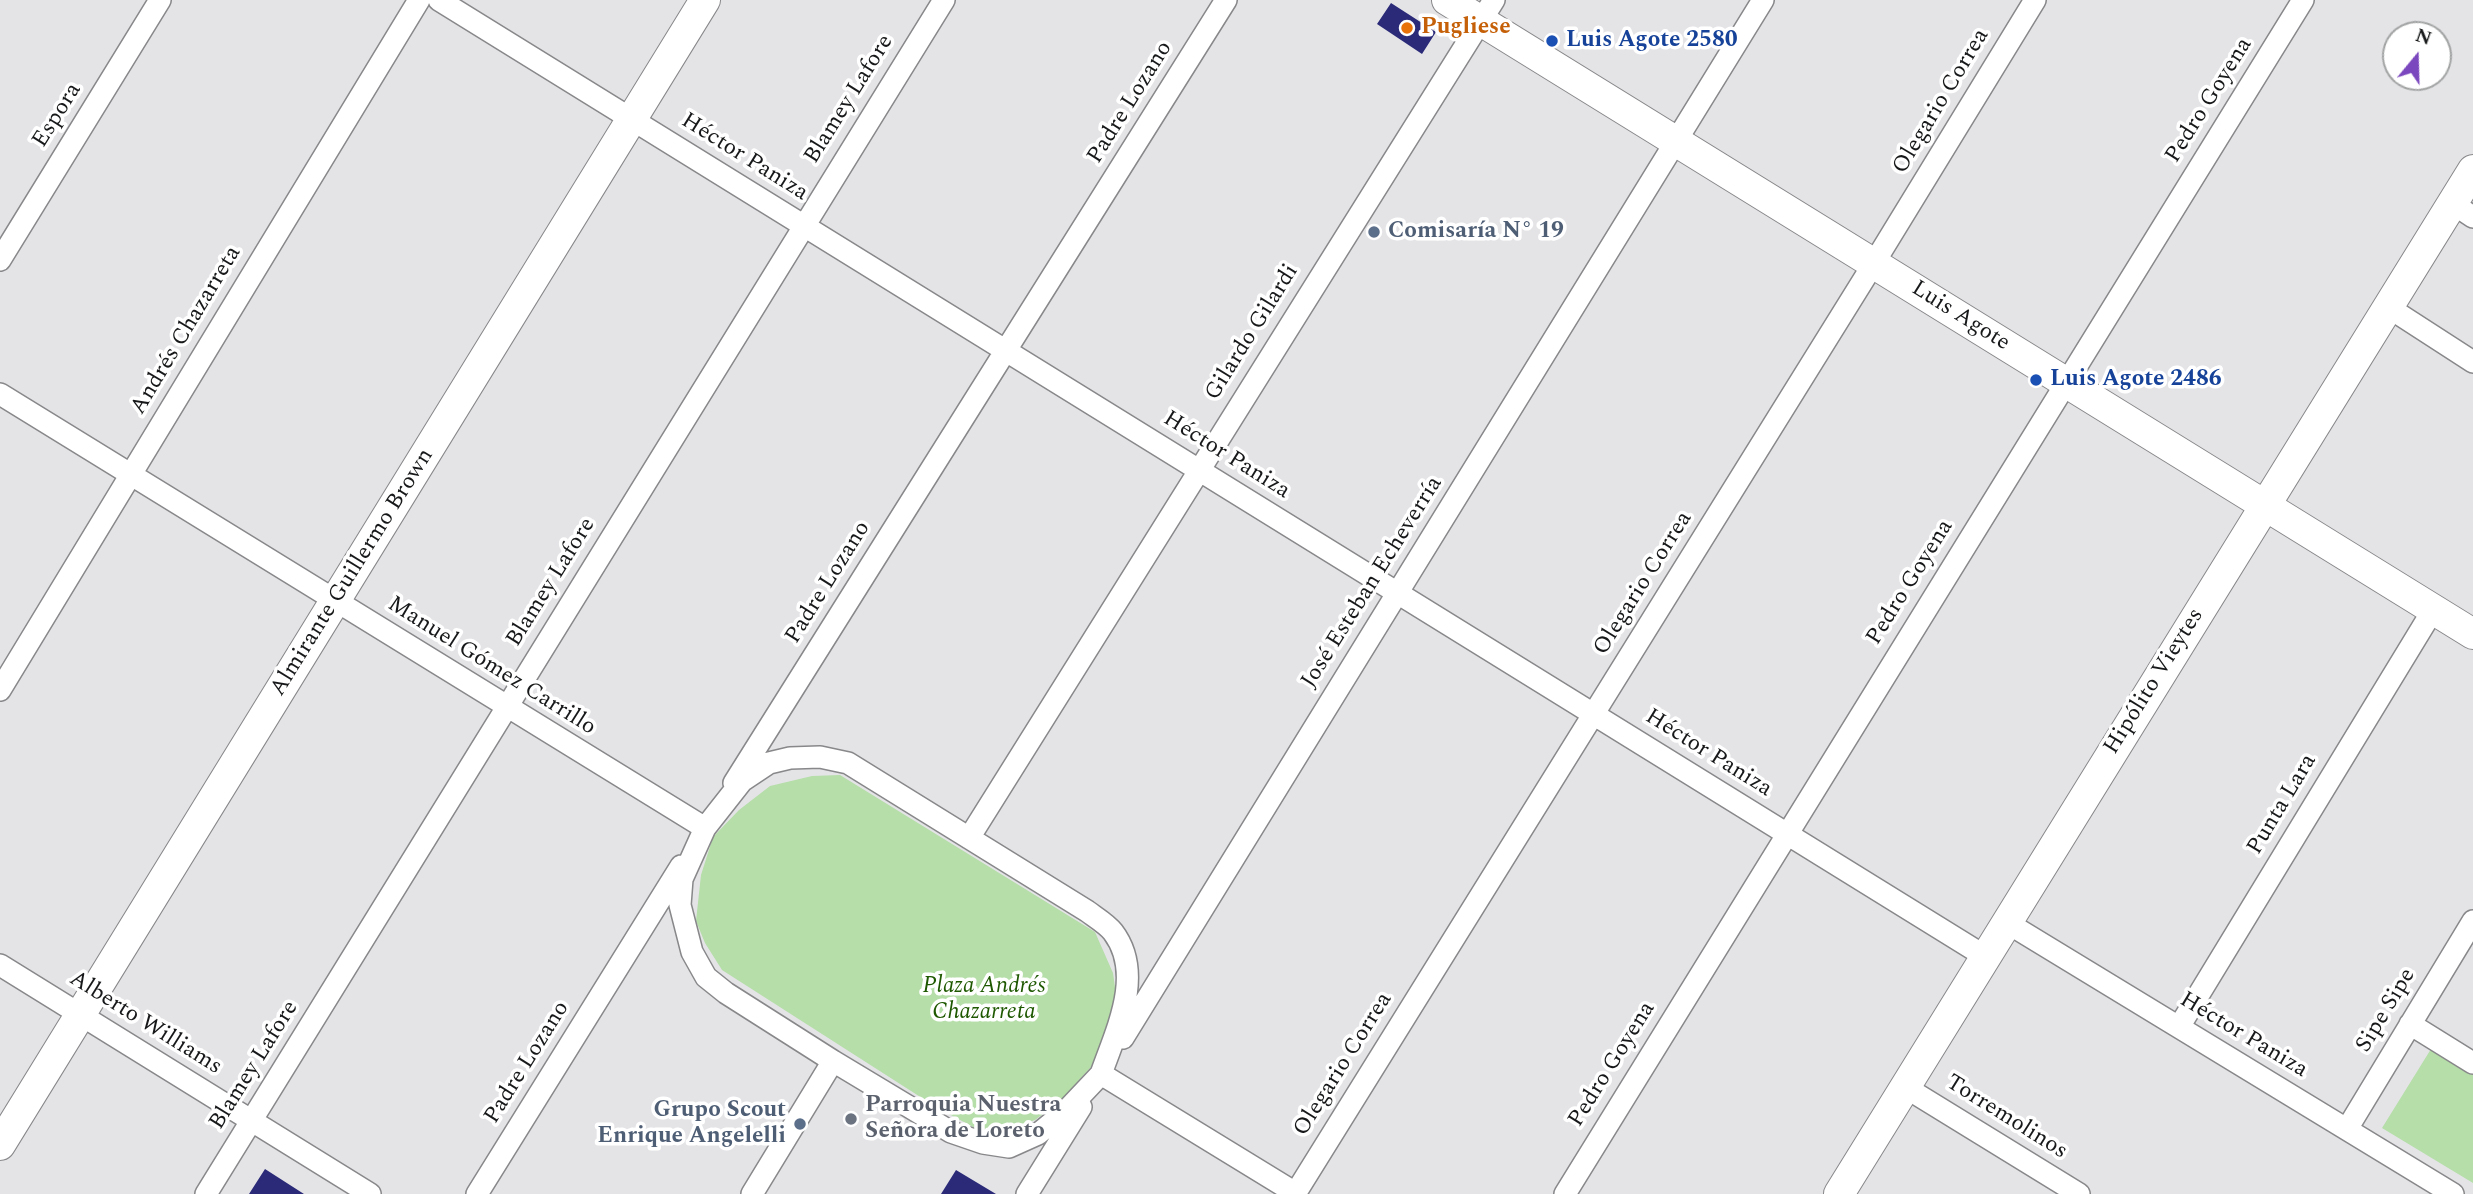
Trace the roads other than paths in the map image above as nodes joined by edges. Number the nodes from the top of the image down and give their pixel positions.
1 (160, 0) edge
2 (419, 0) edge
3 (439, 0) edge
4 (705, 0) edge
5 (944, 0) edge
6 (1226, 0) edge
7 (1447, 0) edge
8 (1763, 0) edge
9 (2035, 0) edge
10 (2303, 0) edge
11 (1488, 11) edge
12 (632, 118) junction
13 (1676, 141) junction
14 (2473, 170) edge
15 (2463, 210) edge
16 (803, 225) junction
17 (0, 260) edge
18 (1874, 263) junction
19 (2388, 307) junction
20 (1006, 351) junction
21 (2473, 362) edge
22 (2066, 382) junction
23 (0, 394) edge
24 (1198, 469) junction
25 (130, 475) junction
26 (2265, 506) junction
27 (1398, 593) junction
28 (336, 602) junction
29 (2433, 610) junction
30 (2473, 634) edge
31 (0, 690) edge
32 (506, 707) junction
33 (1594, 713) junction
34 (705, 828) junction
35 (1787, 834) junction
36 (969, 838) junction
37 (2473, 921) edge
38 (2007, 922) junction
39 (1986, 957) junction
40 (0, 965) edge
41 (80, 1014) junction
42 (2410, 1024) junction
43 (2179, 1027) junction
44 (834, 1061) junction
45 (2473, 1063) edge
46 (1101, 1074) junction
47 (1905, 1087) junction
48 (252, 1120) junction
49 (2347, 1129) junction
50 (0, 1145) edge
51 (2424, 1186) edge
52 (206, 1194) edge
53 (370, 1194) edge
54 (477, 1194) edge
55 (752, 1194) edge
56 (1027, 1194) edge
57 (1295, 1194) edge
58 (1565, 1194) edge
59 (1839, 1194) edge
60 (2079, 1194) edge
61 (2453, 1194) edge

1 - 17 street, Espora
2 - 25 street, Andrés Chazarreta
3 - 12 street, Héctor Paniza
4 - 12 street, Almirante Guillermo Brown
5 - 16 street, Blamey Lafore
6 - 20 street, Padre Lozano
7 - 11 street, Luis Agote
8 - 13 street, José Esteban Echeverría
9 - 18 street, Olegario Correa
10 - 22 street, Pedro Goyena
11 - 13 street, Luis Agote
11 - 24 street, Gilardo Gilardi
12 - 16 street, Héctor Paniza
12 - 28 street, Almirante Guillermo Brown
13 - 18 street, Luis Agote
13 - 27 street, José Esteban Echeverría
14 - 15 street, Hipólito Vieytes
15 - 19 street, Hipólito Vieytes
16 - 20 street, Héctor Paniza
16 - 32 street, Blamey Lafore
18 - 22 street, Luis Agote
18 - 33 street, Olegario Correa
19 - 21 street
19 - 26 street, Hipólito Vieytes
20 - 24 street, Héctor Paniza
20 - 34 street, Padre Lozano
22 - 26 street, Luis Agote
22 - 35 street, Pedro Goyena
23 - 25 street, Manuel Gómez Carrillo
24 - 27 street, Héctor Paniza
24 - 36 street, Gilardo Gilardi
25 - 28 street, Manuel Gómez Carrillo
25 - 31 street, Andrés Chazarreta
26 - 29 street, Luis Agote
26 - 38 street, Hipólito Vieytes
27 - 33 street, Héctor Paniza
27 - 46 street, José Esteban Echeverría
28 - 32 street, Manuel Gómez Carrillo
28 - 41 street, Almirante Guillermo Brown
29 - 30 street, Luis Agote
29 - 43 street, Punta Lara
32 - 34 street, Manuel Gómez Carrillo
32 - 48 street, Blamey Lafore
33 - 35 street, Héctor Paniza
33 - 57 street, Olegario Correa
34 - 36 street
34 - 44 street
34 - 54 street, Padre Lozano
35 - 39 street, Héctor Paniza
35 - 58 street, Pedro Goyena
36 - 46 street
37 - 42 street, Sipe Sipe
38 - 39 street, Hipólito Vieytes
38 - 43 street, Héctor Paniza
39 - 47 street, Hipólito Vieytes
40 - 41 street, Alberto Williams
41 - 48 street, Alberto Williams
41 - 50 street, Almirante Guillermo Brown
42 - 45 street
42 - 49 street, Sipe Sipe
43 - 49 street, Héctor Paniza
44 - 46 street
44 - 55 street
46 - 56 street, José Esteban Echeverría
46 - 57 street
47 - 59 street, Hipólito Vieytes
47 - 60 street, Torremolinos
48 - 52 street, Blamey Lafore
48 - 53 street, Alberto Williams
49 - 51 street, Héctor Paniza
51 - 61 street, Héctor Paniza

